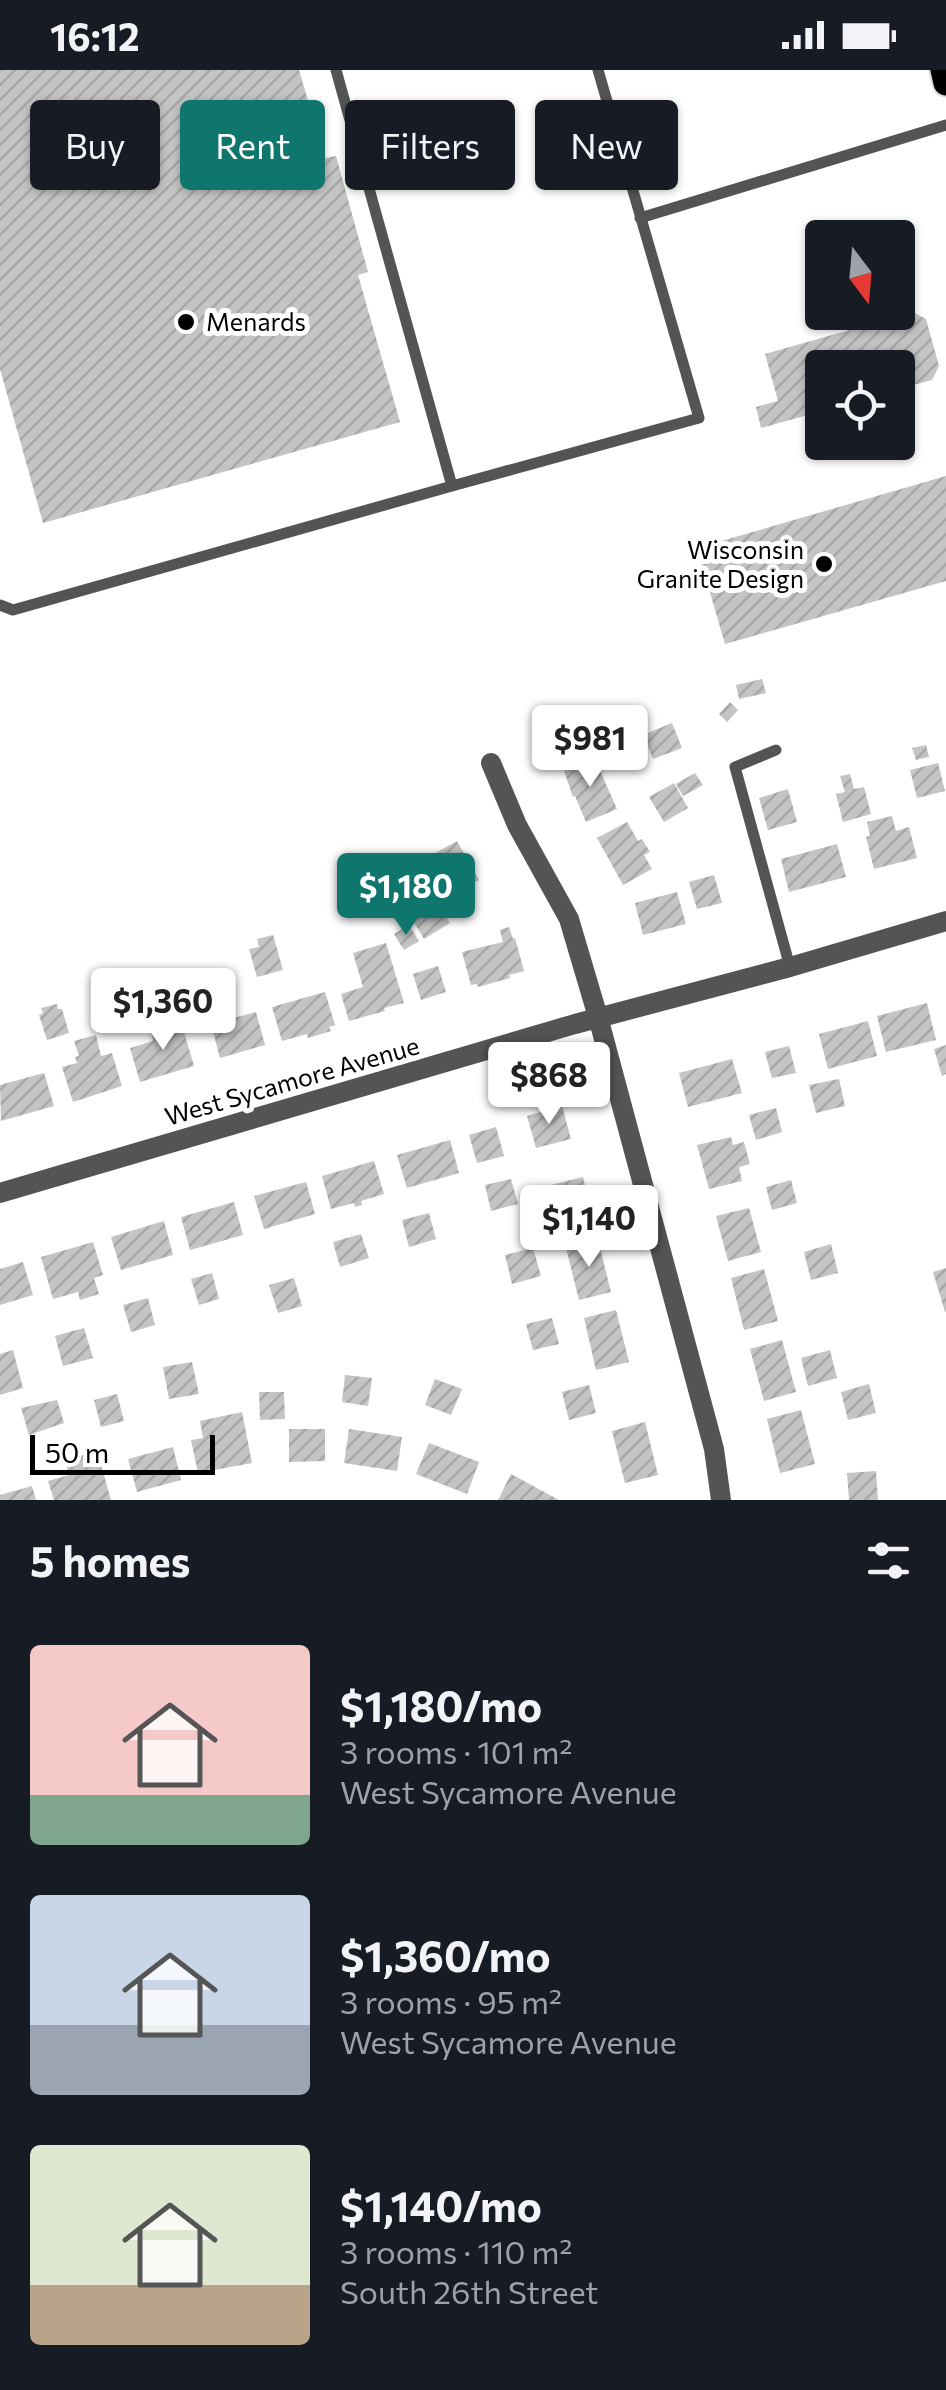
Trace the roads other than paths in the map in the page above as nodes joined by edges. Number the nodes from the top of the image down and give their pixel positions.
1 (336, 70) edge
2 (598, 70) edge
3 (943, 70) edge
4 (946, 83) edge
5 (946, 125) edge
6 (640, 218) junction
7 (452, 486) junction
8 (0, 604) edge
9 (776, 750) dead end
10 (491, 763) dead end
11 (946, 921) edge
12 (790, 967) junction
13 (598, 1017) junction
14 (0, 1193) edge
15 (721, 1500) edge

1 - 7 lane
2 - 6 lane
3 - 4 main road
5 - 6 lane
6 - 7 lane
7 - 8 lane
9 - 12 lane
10 - 13 street
11 - 12 street, West Sycamore Avenue
12 - 13 street, West Sycamore Avenue
13 - 14 street, West Sycamore Avenue
13 - 15 street

